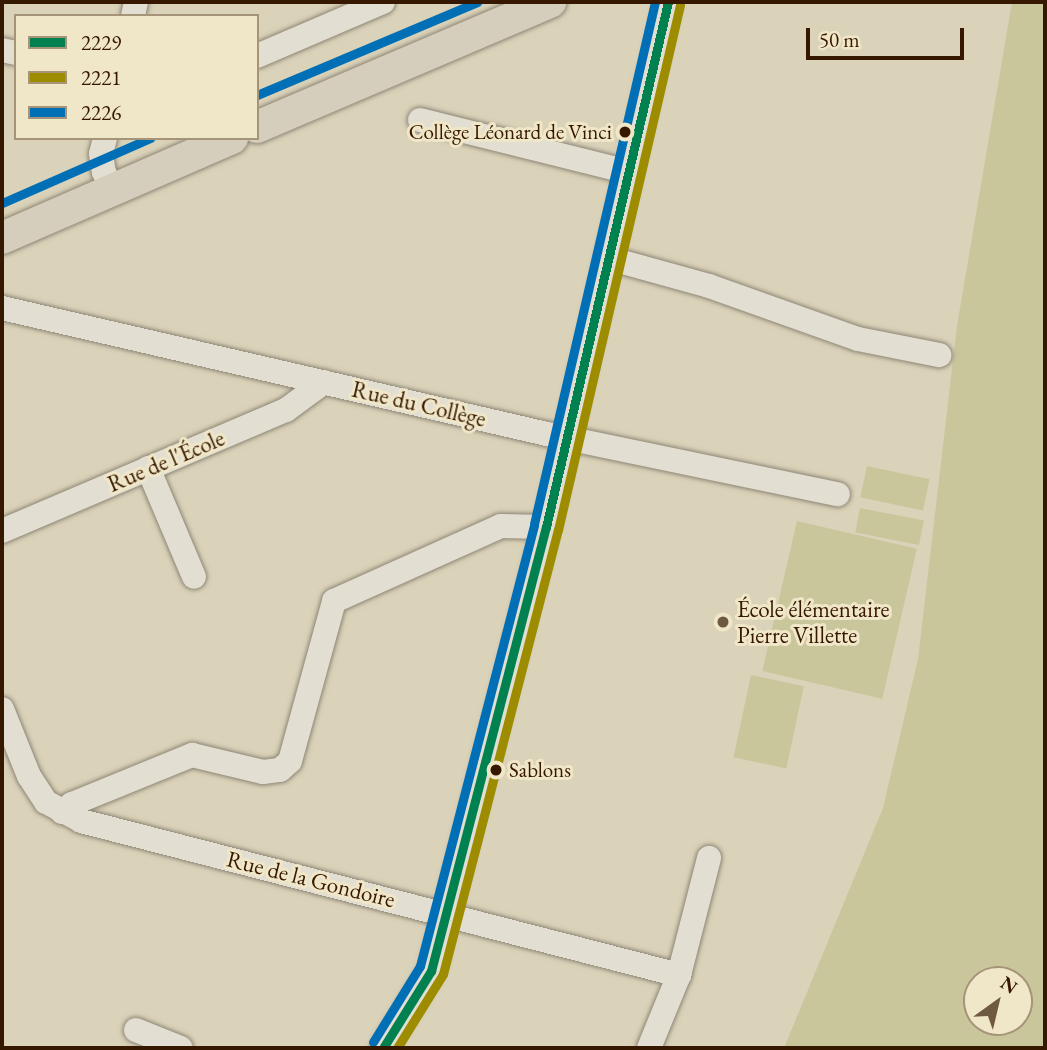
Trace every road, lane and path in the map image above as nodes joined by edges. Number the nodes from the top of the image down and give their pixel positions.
1 (383, 2) edge
2 (508, 2) edge
3 (550, 2) edge
4 (668, 2) edge
5 (259, 55) edge
6 (259, 107) edge
7 (420, 120) dead end
8 (259, 126) edge
9 (104, 140) edge
10 (178, 140) edge
11 (226, 140) edge
12 (628, 172) junction
13 (108, 181) junction
14 (2, 216) edge
15 (2, 238) edge
16 (608, 258) junction
17 (2, 308) edge
18 (939, 355) dead end
19 (324, 382) junction
20 (567, 438) junction
21 (148, 468) junction
22 (838, 494) dead end
23 (546, 527) junction
24 (2, 531) edge
25 (194, 577) dead end
26 (2, 709) edge
27 (62, 812) junction
28 (709, 858) dead end
29 (445, 913) junction
30 (679, 975) junction
31 (136, 1030) dead end
32 (181, 1048) edge
33 (383, 1048) edge
34 (649, 1048) edge

1 - 5 street
2 - 6 main road
3 - 8 main road
4 - 12 street
7 - 12 street
9 - 13 street
10 - 13 main road
11 - 13 main road
12 - 16 street
13 - 14 main road
13 - 15 main road
16 - 18 street
16 - 20 street
17 - 19 street, Rue du Collège
19 - 20 street, Rue du Collège
19 - 21 street, Rue de l'École
20 - 22 street, Rue du Collège
20 - 23 street
21 - 24 street, Rue de l'École
21 - 25 street
23 - 27 street
23 - 29 street
26 - 27 street, Rue de la Gondoire
27 - 29 street, Rue de la Gondoire
28 - 30 street
29 - 30 street, Rue de la Gondoire
29 - 33 street
30 - 34 street
31 - 32 street

